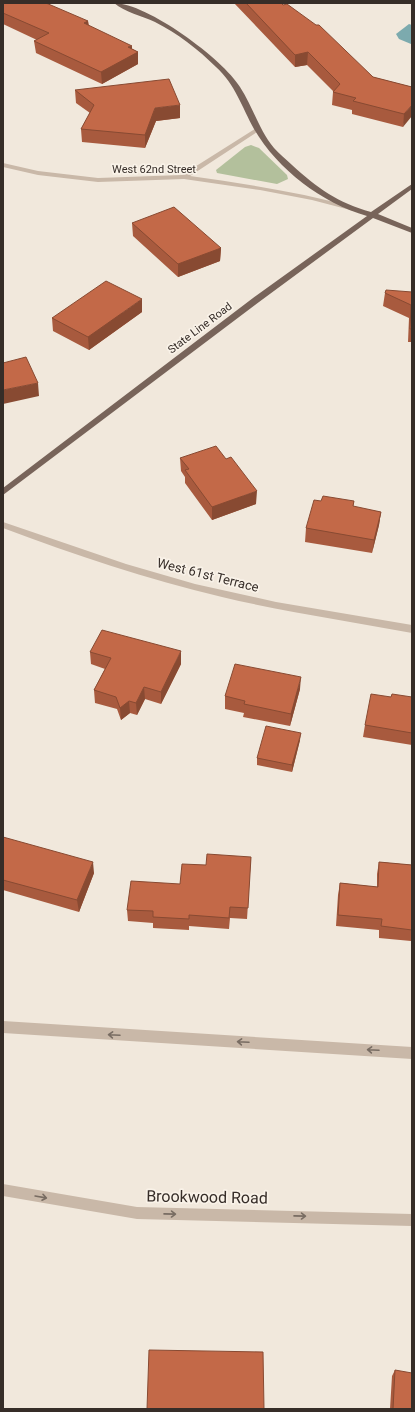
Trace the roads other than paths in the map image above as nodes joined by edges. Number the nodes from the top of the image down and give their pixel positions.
1 (117, 3) edge
2 (258, 129) junction
3 (3, 165) edge
4 (184, 177) junction
5 (412, 186) edge
6 (351, 209) junction
7 (373, 215) junction
8 (412, 231) edge
9 (3, 492) edge
10 (3, 525) edge
11 (412, 629) edge
12 (3, 1027) edge
13 (412, 1053) edge
14 (3, 1190) edge
15 (412, 1220) edge

1 - 2 main road
2 - 4 street
2 - 6 main road
3 - 4 street, West 62nd Street
4 - 6 street, West 62nd Street
5 - 7 main road, State Line Road
6 - 7 main road
7 - 8 main road
7 - 9 main road, State Line Road
10 - 11 street, West 61st Terrace
13 -> 12 street
14 -> 15 street, Brookwood Road

